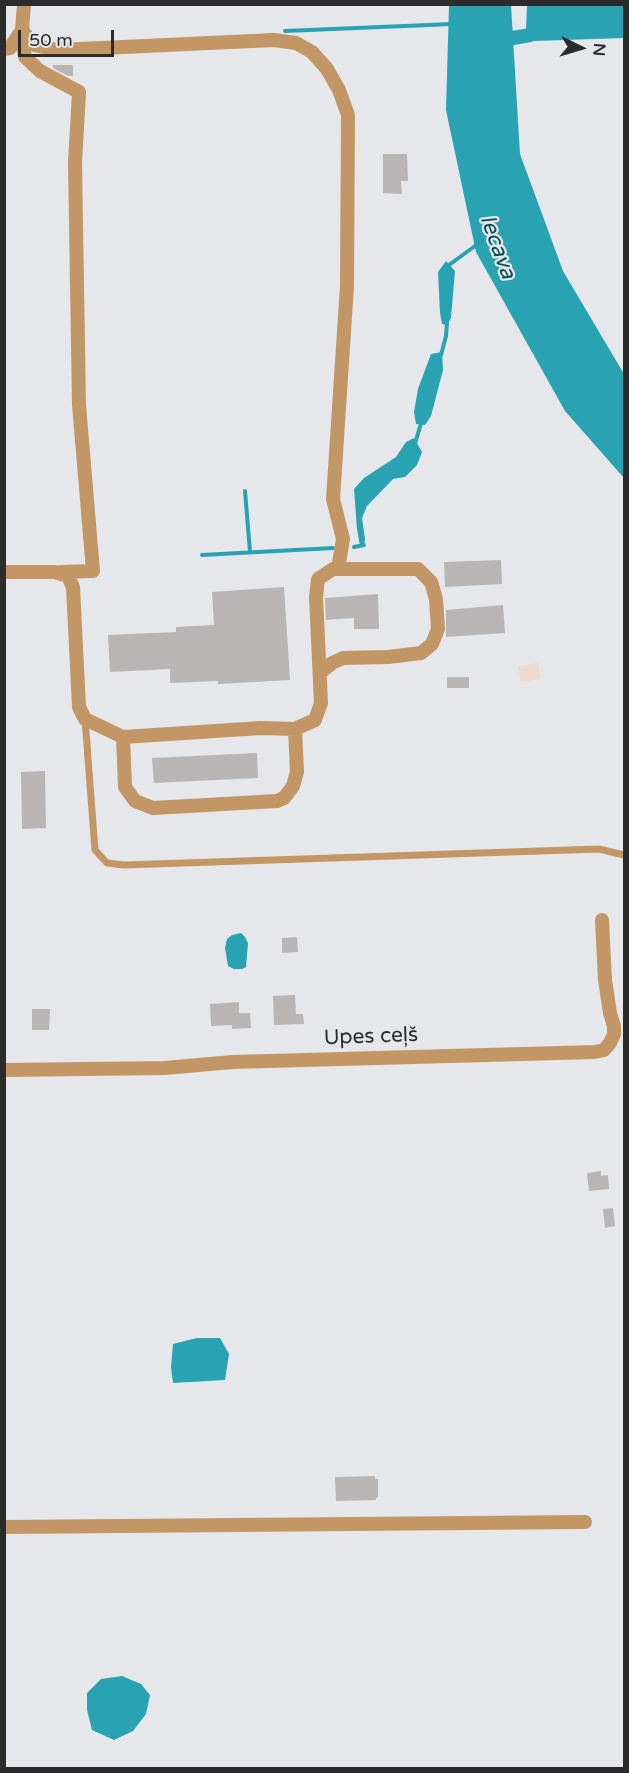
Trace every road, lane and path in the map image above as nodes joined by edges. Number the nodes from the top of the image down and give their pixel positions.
1 (24, 4) edge
2 (22, 30) junction
3 (4, 49) edge
4 (338, 569) junction
5 (4, 572) edge
6 (55, 572) junction
7 (321, 672) junction
8 (85, 719) junction
9 (295, 729) junction
10 (123, 737) junction
11 (624, 855) edge
12 (602, 920) dead end
13 (4, 1070) edge
14 (585, 1522) dead end
15 (4, 1527) edge

1 - 2 street
2 - 3 street
2 - 4 street
2 - 6 street
4 - 7 street
4 - 7 street
5 - 6 street
6 - 8 street
7 - 9 street
8 - 10 street
8 - 11 lane
9 - 10 street
9 - 10 street
12 - 13 street, Upes ceļš
14 - 15 street

